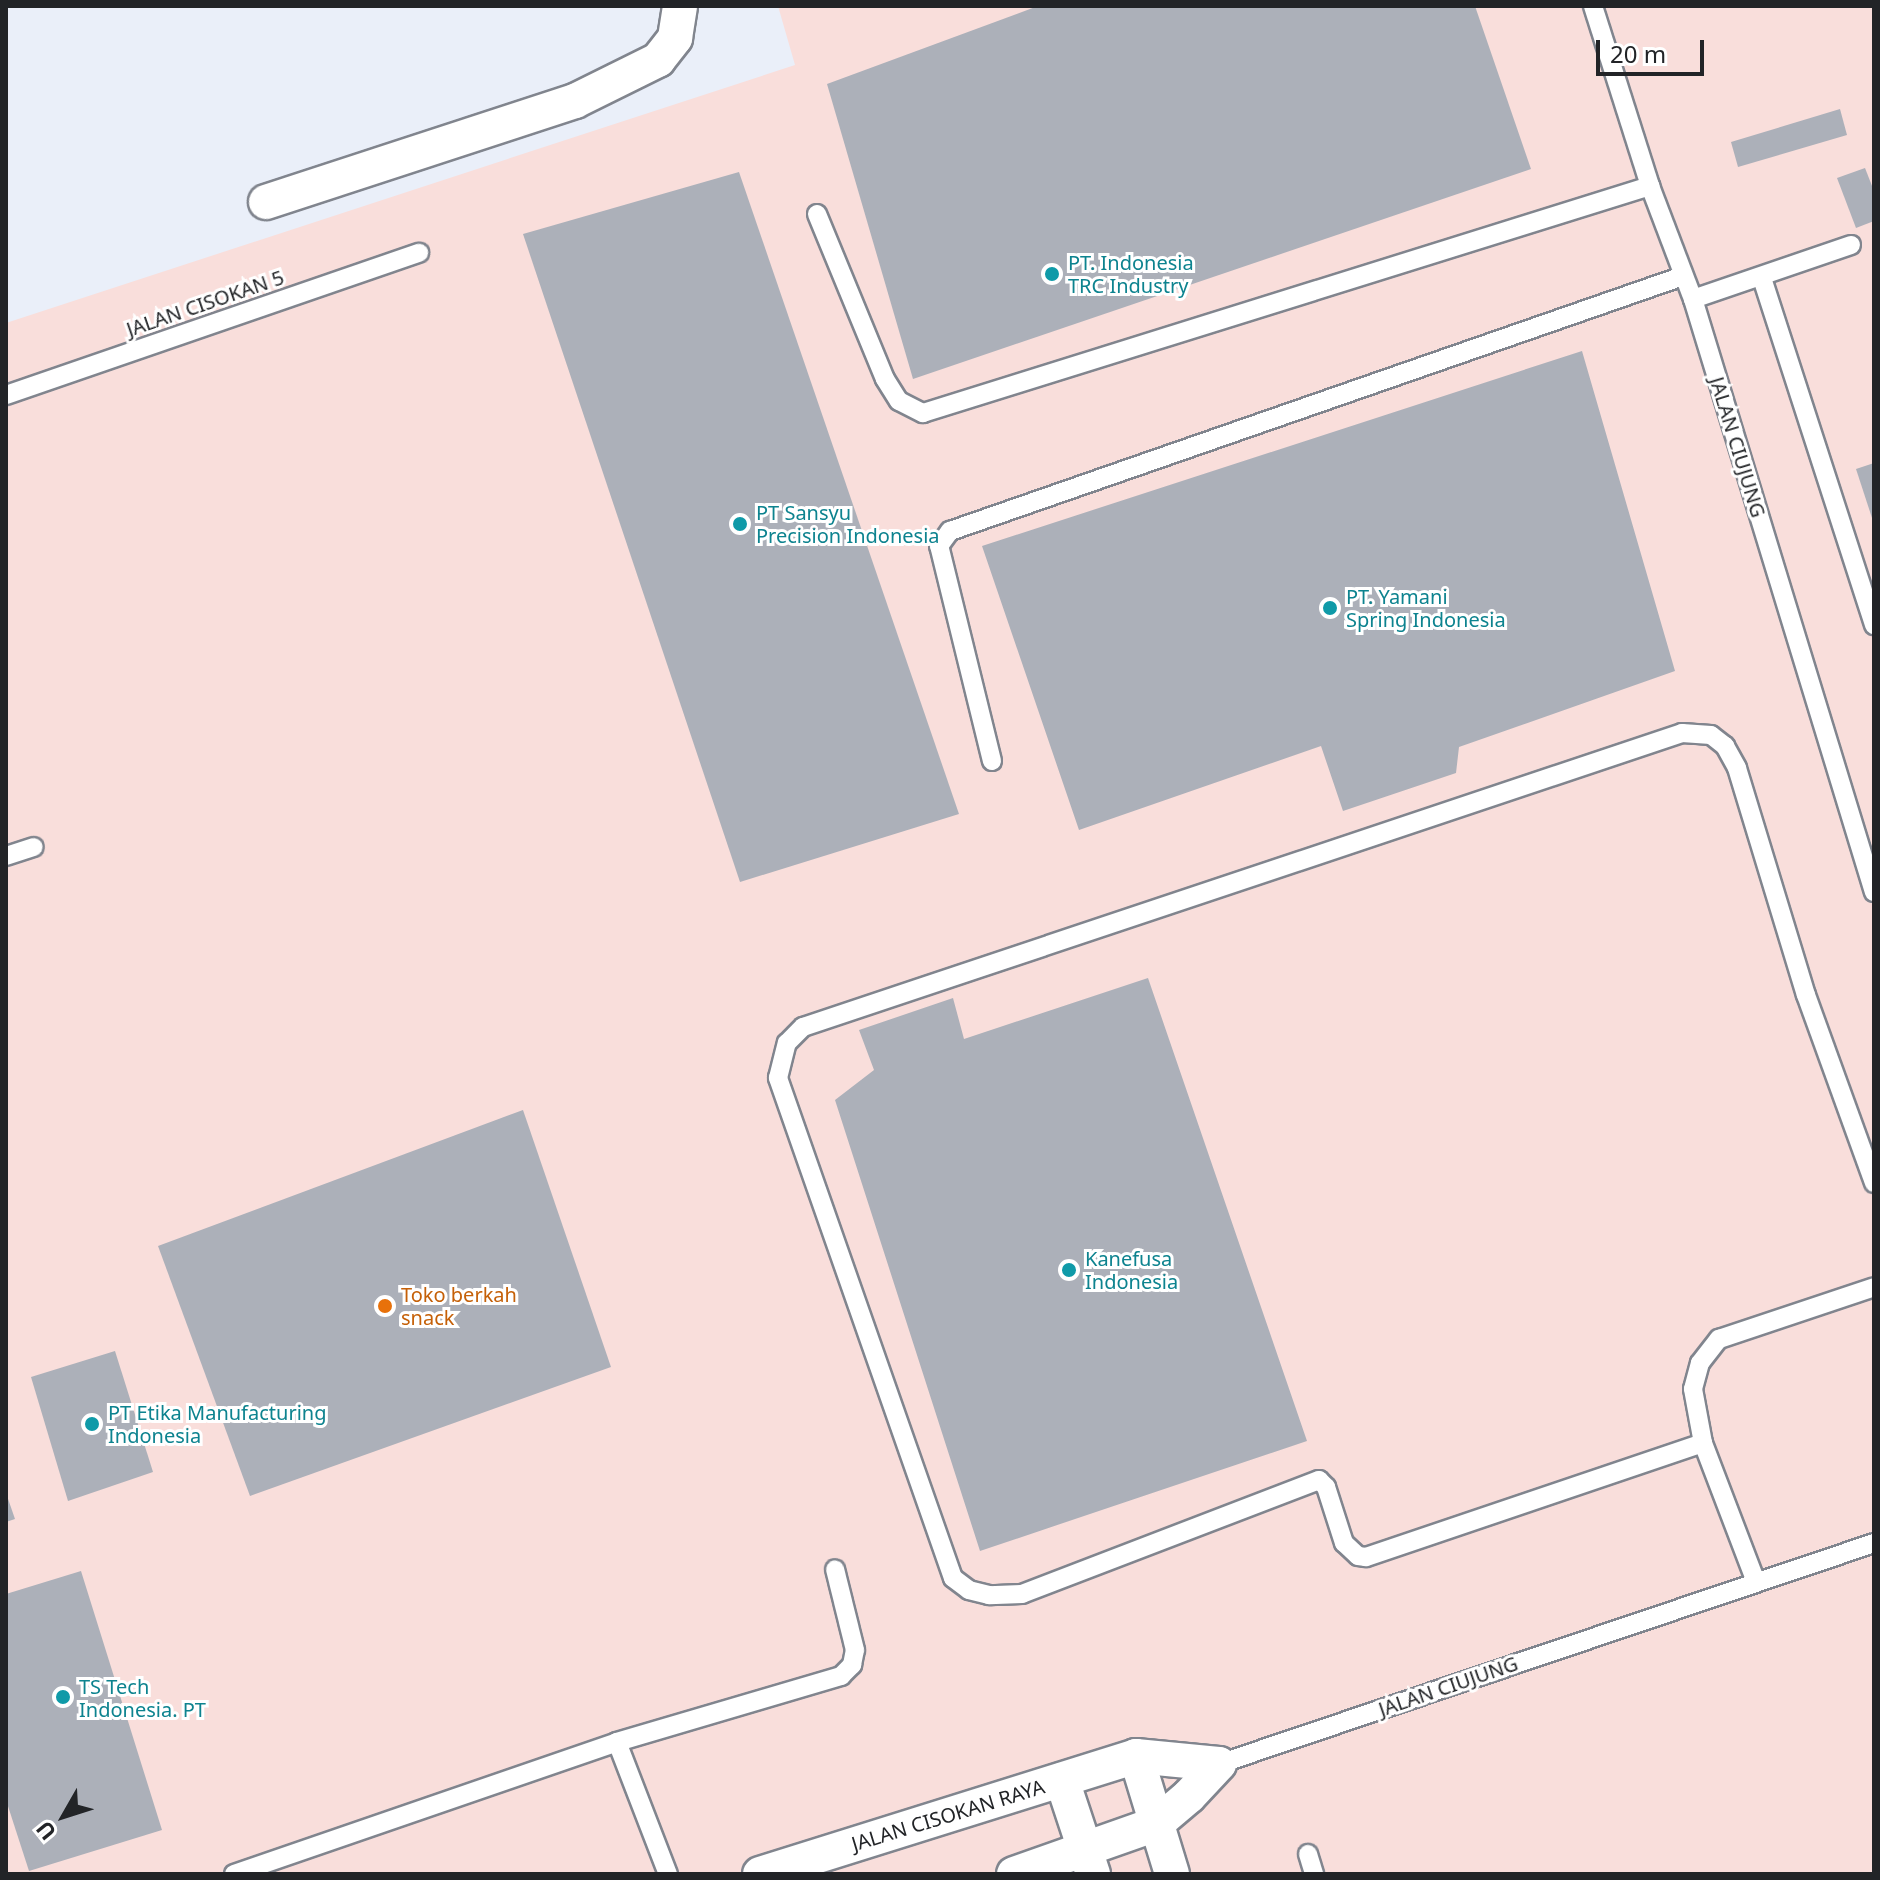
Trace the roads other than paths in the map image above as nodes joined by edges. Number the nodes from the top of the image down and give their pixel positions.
1 (680, 6) edge
2 (1593, 6) edge
3 (1650, 186) junction
4 (266, 202) dead end
5 (817, 214) dead end
6 (1851, 245) dead end
7 (419, 253) dead end
8 (1683, 276) junction
9 (1762, 278) junction
10 (1693, 299) junction
11 (6, 395) edge
12 (1874, 625) edge
13 (992, 761) dead end
14 (34, 847) dead end
15 (6, 856) edge
16 (1874, 892) edge
17 (1874, 1183) edge
18 (1874, 1287) edge
19 (1703, 1443) junction
20 (1874, 1543) edge
21 (835, 1569) dead end
22 (1756, 1582) junction
23 (617, 1742) junction
24 (1136, 1756) junction
25 (1219, 1764) junction
26 (1062, 1780) junction
27 (1156, 1824) junction
28 (1308, 1854) dead end
29 (1090, 1863) edge
30 (234, 1874) edge
31 (668, 1874) edge
32 (760, 1874) edge
33 (1014, 1874) edge
34 (1172, 1874) edge
35 (1314, 1874) edge

1 - 4 street
2 - 3 lane, JALAN CIUJUNG
3 - 5 lane
3 - 8 lane, JALAN CIUJUNG
6 - 9 lane
7 - 11 lane, JALAN CISOKAN 5
8 - 10 lane, JALAN CIUJUNG
8 - 13 lane
9 - 10 lane
9 - 12 lane
10 - 16 lane, JALAN CIUJUNG
14 - 15 lane
17 - 19 lane
18 - 19 lane
19 - 22 lane
20 - 22 lane, JALAN CIUJUNG
21 - 23 lane
22 - 25 lane, JALAN CIUJUNG
23 - 30 lane
23 - 31 lane
24 - 25 street, JALAN CIUJUNG
24 - 26 street, JALAN CISOKAN RAYA
24 - 27 street
25 - 27 street
26 - 29 street
26 - 32 street, JALAN CISOKAN RAYA
27 - 29 street
27 - 34 street
28 - 35 lane
29 - 33 street

